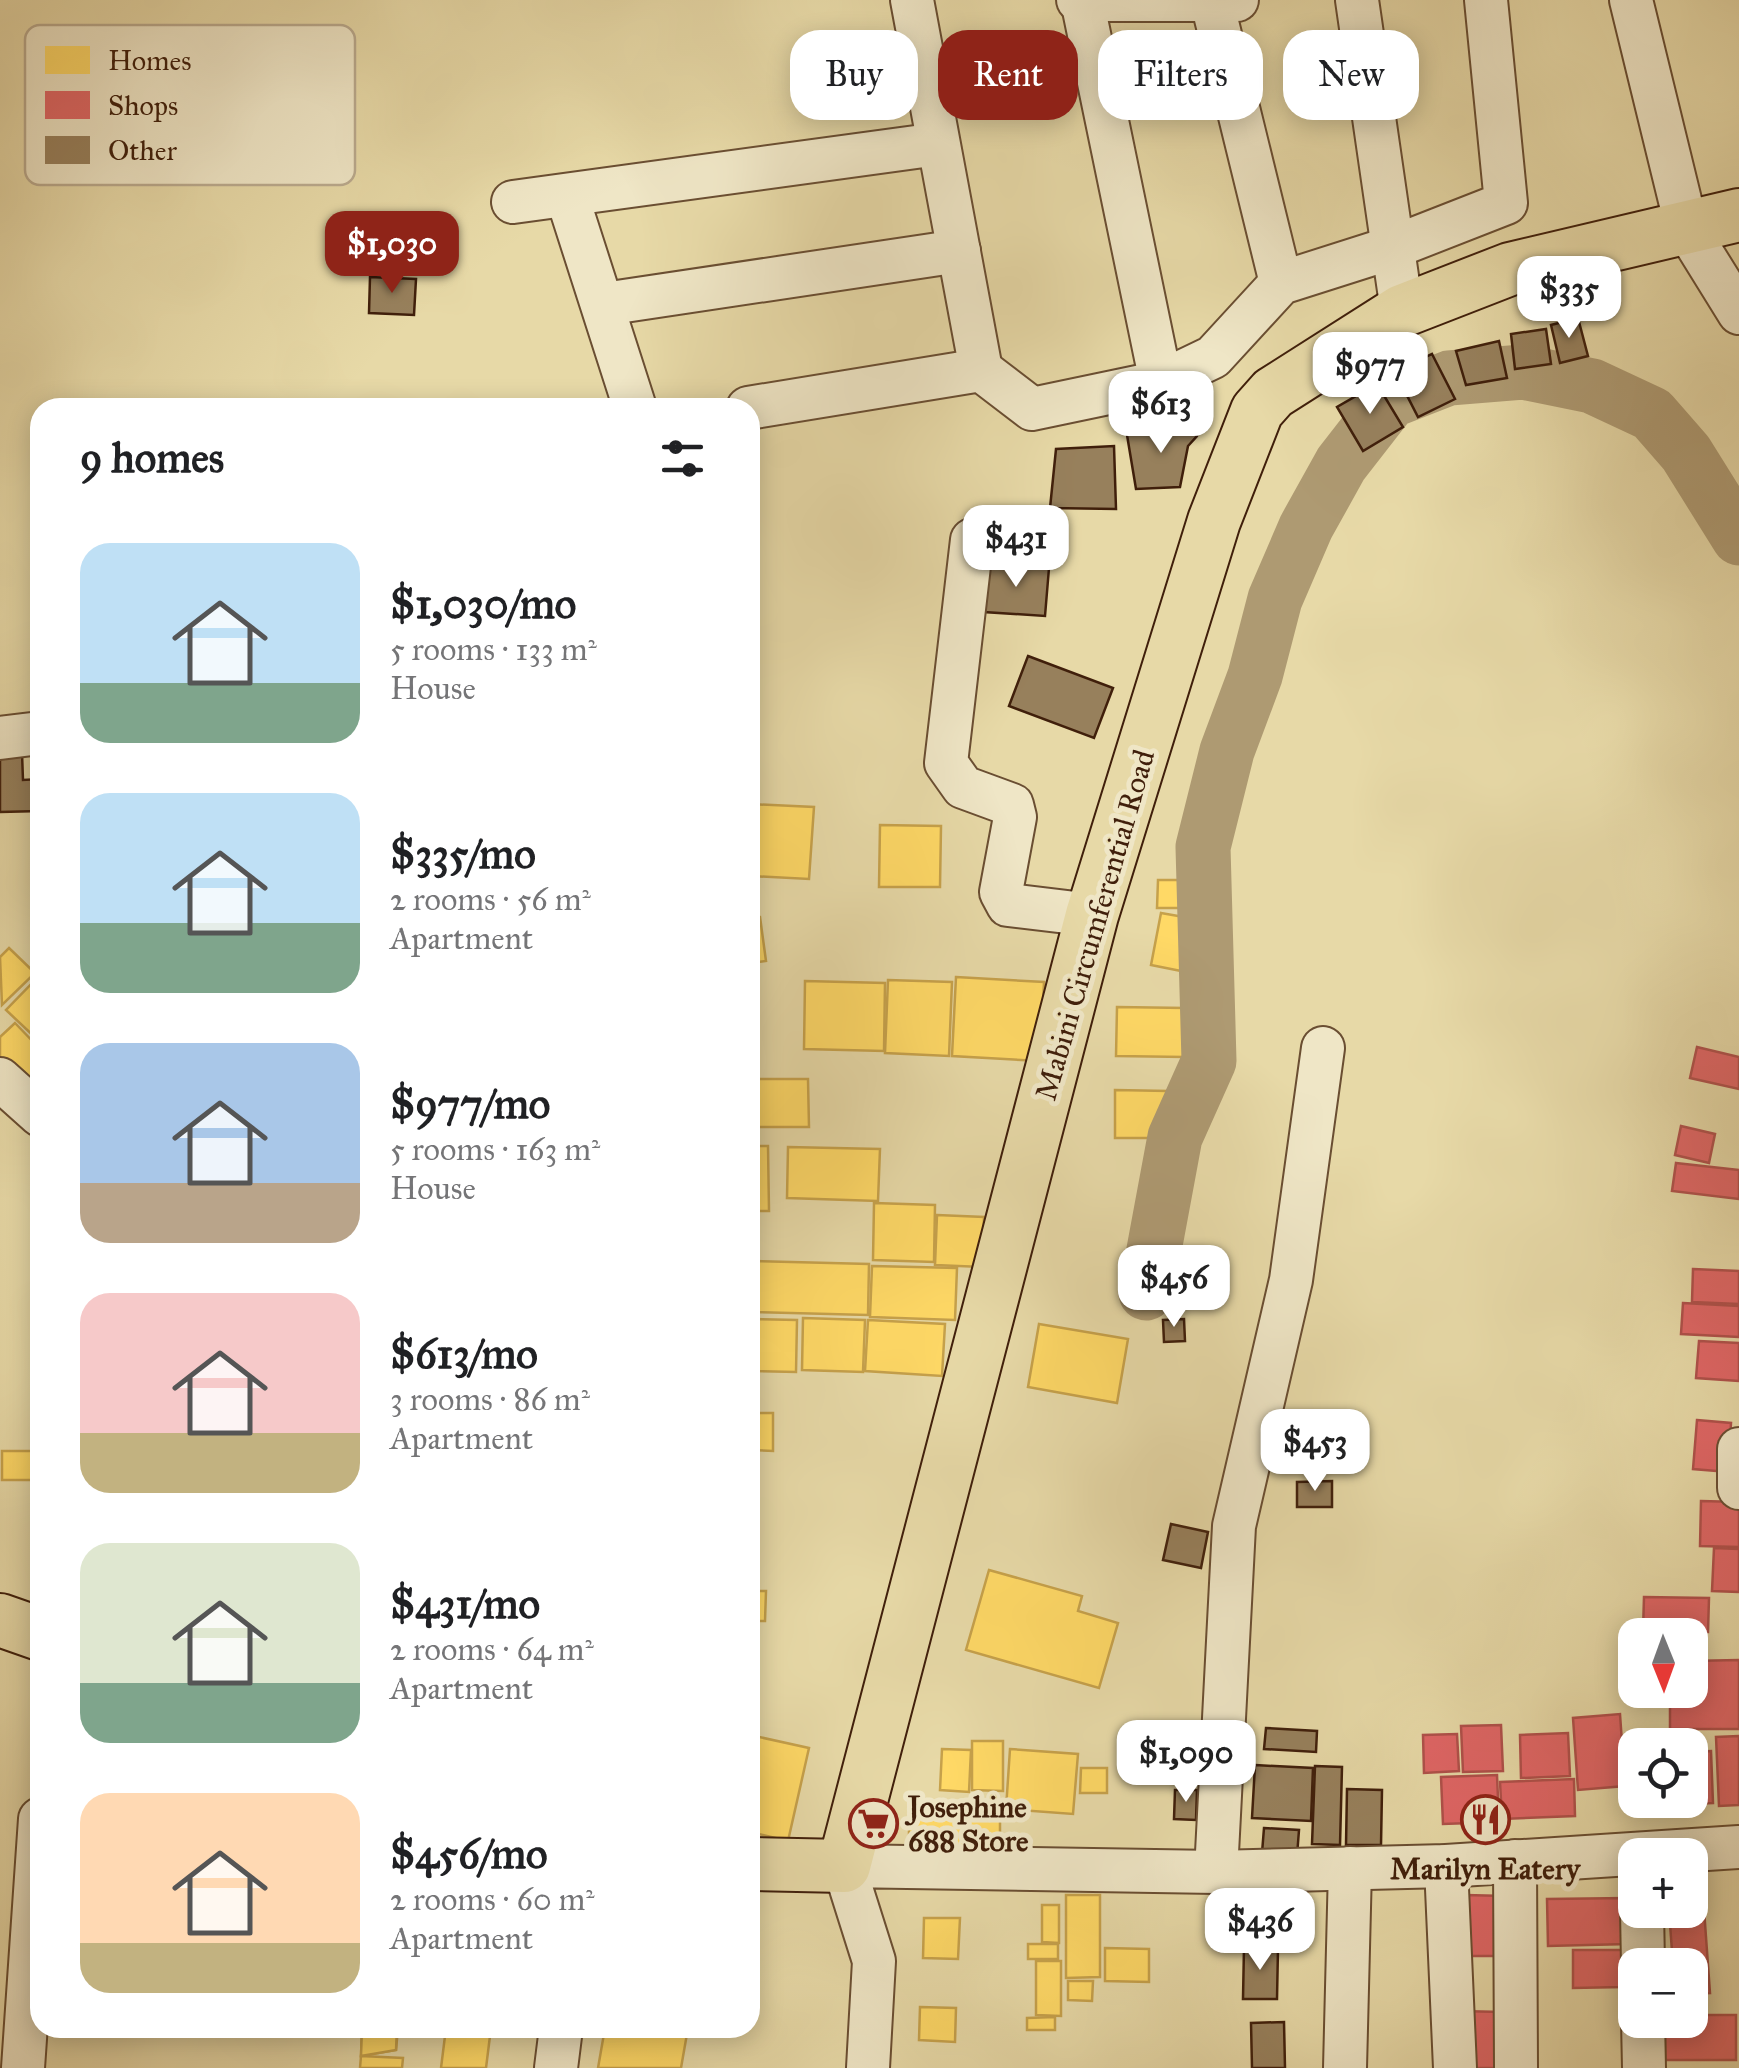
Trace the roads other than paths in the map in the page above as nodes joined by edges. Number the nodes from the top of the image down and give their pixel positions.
1 (912, 0) edge
2 (1080, 0) edge
3 (1357, 0) edge
4 (1486, 0) edge
5 (1631, 0) edge
6 (1226, 1) edge
7 (938, 144) junction
8 (567, 196) junction
9 (513, 202) dead end
10 (1739, 215) edge
11 (1687, 229) junction
12 (1391, 248) junction
13 (959, 251) junction
14 (1281, 283) junction
15 (604, 304) junction
16 (1402, 311) junction
17 (1739, 313) edge
18 (982, 370) junction
19 (1161, 382) junction
20 (632, 398) edge
21 (760, 406) edge
22 (972, 540) dead end
23 (30, 734) edge
24 (0, 738) edge
25 (1092, 915) junction
26 (1323, 1048) dead end
27 (0, 1079) edge
28 (30, 1107) edge
29 (1739, 1449) edge
30 (1739, 1488) edge
31 (0, 1620) edge
32 (30, 1630) edge
33 (1739, 1848) edge
34 (1708, 1850) edge
35 (1618, 1855) edge
36 (1515, 1861) junction
37 (760, 1864) edge
38 (844, 1866) junction
39 (1446, 1866) junction
40 (1350, 1868) junction
41 (1216, 1872) junction
42 (30, 1957) edge
43 (560, 2038) edge
44 (1643, 2038) edge
45 (22, 2068) edge
46 (556, 2068) edge
47 (868, 2068) edge
48 (1345, 2068) edge
49 (1455, 2068) edge
50 (1516, 2068) edge
51 (1644, 2068) edge

1 - 7 street
2 - 6 street
2 - 19 street
3 - 12 street
4 - 12 street
5 - 11 street
6 - 14 street
7 - 8 street
7 - 13 street
8 - 9 street
8 - 15 street
10 - 11 main road, Mabini Circumferential Road
11 - 16 main road, Mabini Circumferential Road
11 - 17 street
12 - 14 street
12 - 16 street
13 - 15 street
13 - 18 street
14 - 19 street
15 - 20 street
16 - 25 main road, Mabini Circumferential Road
18 - 19 street
18 - 21 street
22 - 25 street
23 - 24 street
25 - 38 main road, Mabini Circumferential Road
26 - 41 street
27 - 28 street
29 - 30 street
31 - 32 main road
33 - 34 street
35 - 36 street
36 - 39 street
36 - 50 street
37 - 38 main road
38 - 41 street
38 - 47 street
39 - 40 street
39 - 49 street
40 - 41 street
40 - 48 street
42 - 45 street
43 - 46 street
44 - 51 street

